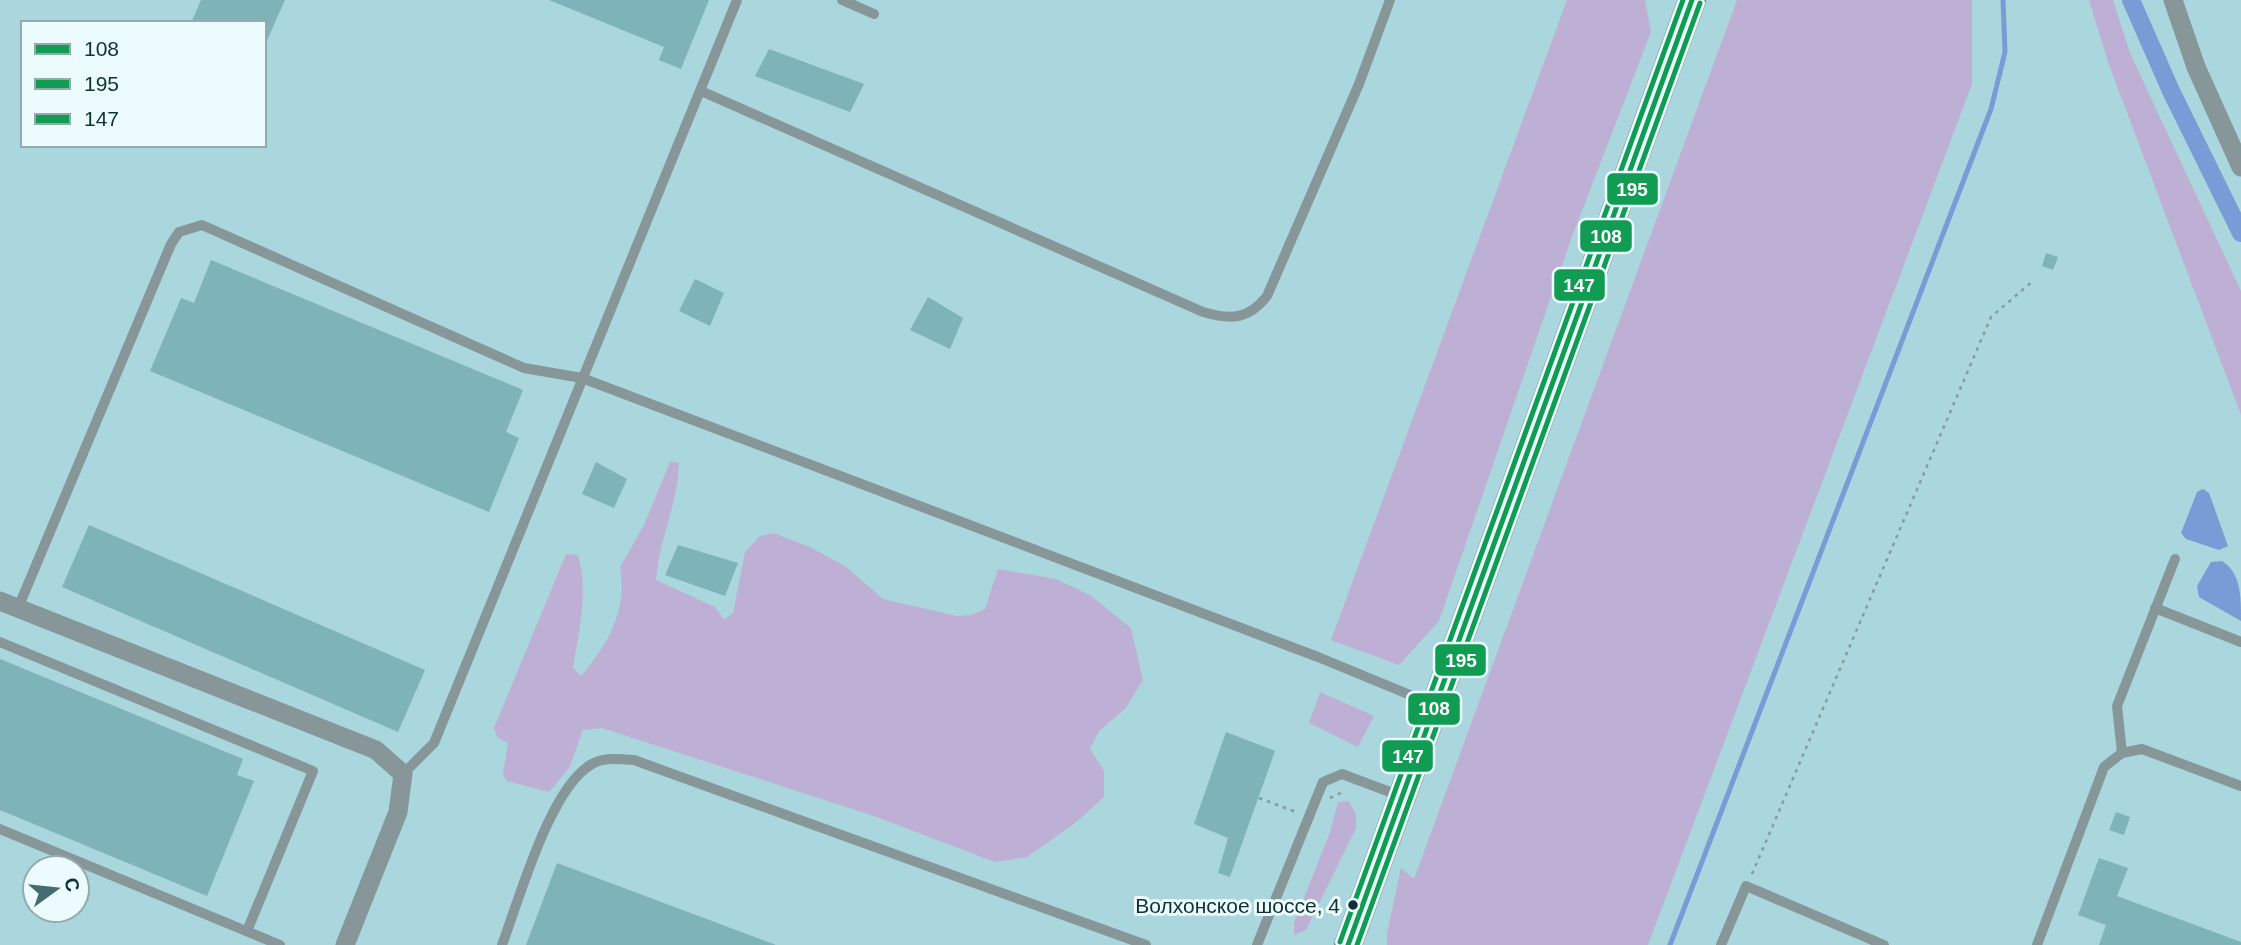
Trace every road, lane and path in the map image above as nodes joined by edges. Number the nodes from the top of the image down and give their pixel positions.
1 (737, 0) edge
2 (842, 0) edge
3 (1390, 0) edge
4 (1692, 0) edge
5 (2173, 0) edge
6 (874, 14) dead end
7 (701, 91) junction
8 (2241, 167) edge
9 (2033, 281) dead end
10 (582, 378) junction
11 (2175, 559) dead end
12 (9, 604) edge
13 (2155, 608) junction
14 (0, 642) edge
15 (2241, 642) edge
16 (1435, 706) junction
17 (2122, 753) junction
18 (403, 774) junction
19 (2241, 786) edge
20 (1402, 797) junction
21 (0, 829) edge
22 (1746, 886) junction
23 (247, 931) junction
24 (1132, 943) edge
25 (280, 945) edge
26 (345, 945) edge
27 (502, 945) edge
28 (1146, 945) edge
29 (1257, 945) edge
30 (1348, 945) edge
31 (1721, 945) edge
32 (1884, 945) edge
33 (2037, 945) edge

1 - 7 lane
2 - 6 lane
3 - 7 lane
4 - 16 main road
5 - 8 street
7 - 10 lane
9 - 22 path
10 - 12 lane
10 - 16 lane
10 - 18 lane
11 - 13 lane
12 - 18 street
13 - 15 lane
13 - 17 lane
14 - 23 lane
16 - 20 main road
17 - 19 lane
17 - 33 lane
18 - 26 street
20 - 29 lane
20 - 30 main road
21 - 23 lane
22 - 31 lane
22 - 32 lane
23 - 25 lane
24 - 27 lane
24 - 28 lane

